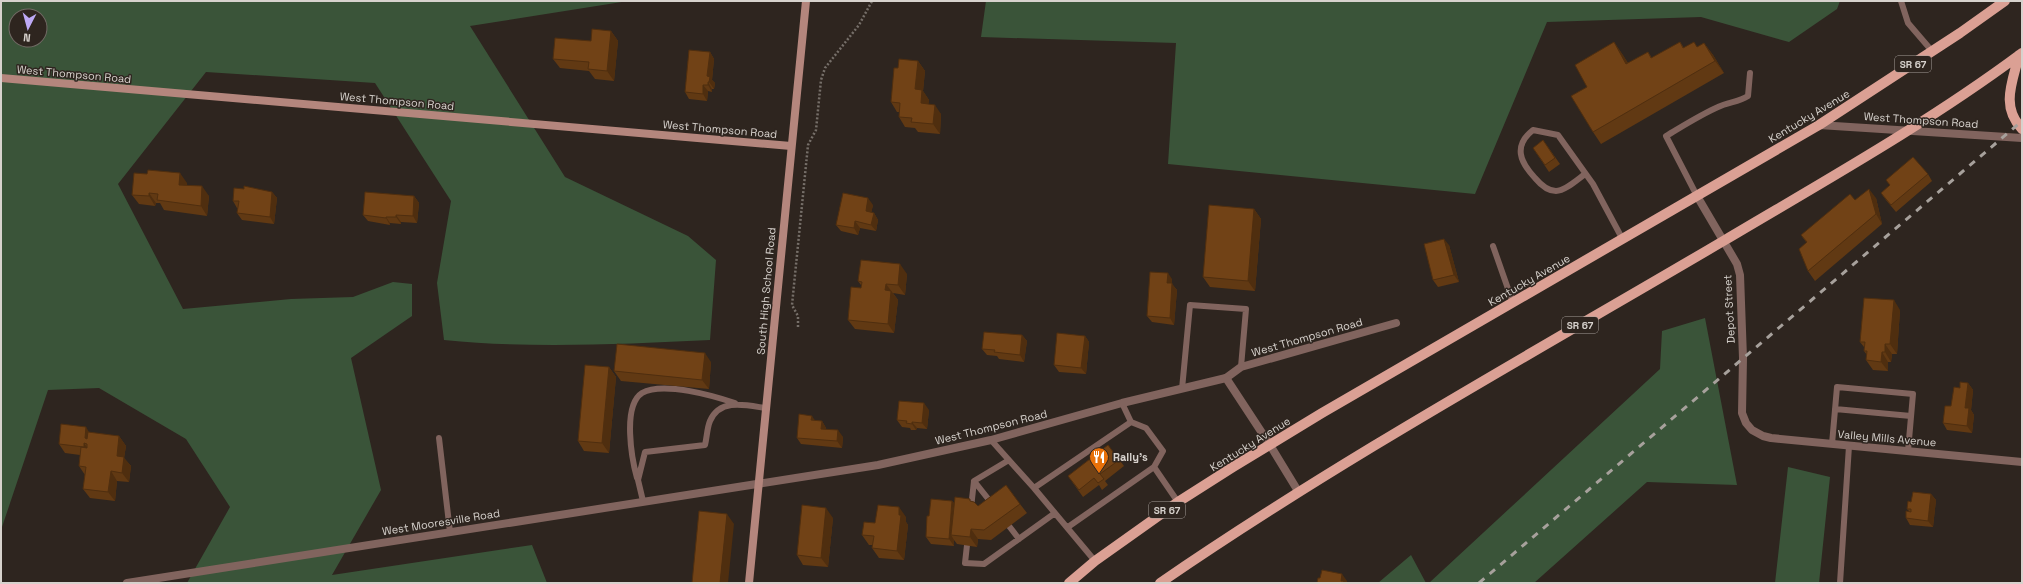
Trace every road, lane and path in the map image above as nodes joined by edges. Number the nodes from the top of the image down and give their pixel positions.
1 (806, 1) edge
2 (872, 1) edge
3 (1901, 1) edge
4 (2005, 1) edge
5 (1932, 51) junction
6 (2021, 54) edge
7 (1750, 73) dead end
8 (1, 78) edge
9 (1819, 125) junction
10 (2022, 129) edge
11 (1908, 130) junction
12 (2022, 138) edge
13 (791, 146) junction
14 (1585, 174) junction
15 (1697, 196) junction
16 (1623, 240) junction
17 (1724, 241) junction
18 (1493, 246) dead end
19 (1512, 303) junction
20 (1396, 323) dead end
21 (798, 328) dead end
22 (1241, 367) junction
23 (1226, 378) junction
24 (1182, 389) junction
25 (1122, 403) junction
26 (736, 404) junction
27 (766, 408) junction
28 (1835, 409) junction
29 (1911, 416) junction
30 (1131, 422) junction
31 (1752, 430) joint
32 (439, 438) dead end
33 (991, 440) junction
34 (1832, 444) junction
35 (1270, 445) junction
36 (1849, 446) junction
37 (1908, 451) junction
38 (1009, 460) junction
39 (2022, 462) edge
40 (1154, 467) junction
41 (638, 480) junction
42 (974, 481) junction
43 (758, 485) junction
44 (1034, 488) junction
45 (1298, 492) junction
46 (643, 501) junction
47 (1178, 502) junction
48 (971, 508) edge
49 (995, 508) edge
50 (1055, 513) junction
51 (1009, 526) dead end
52 (1068, 528) junction
53 (450, 532) junction
54 (1019, 539) junction
55 (967, 545) edge
56 (1095, 561) junction
57 (127, 583) edge
58 (749, 583) edge
59 (1069, 583) edge
60 (1160, 583) edge
61 (1840, 583) edge

1 - 13 main road, South High School Road
2 - 21 path
3 - 5 lane
4 - 5 main road, Kentucky Avenue / SR 67
5 - 9 main road, Kentucky Avenue / SR 67
6 - 10 main road
6 - 11 main road, SR 67
7 - 15 lane
8 - 13 main road, West Thompson Road
9 - 11 street, West Thompson Road
9 - 15 main road, Kentucky Avenue / SR 67
11 - 12 street, West Thompson Road
11 - 17 main road, SR 67
13 - 27 main road, South High School Road
14 - 14 lane
14 - 16 lane
15 - 16 main road, Kentucky Avenue / SR 67
15 - 17 street, Depot Street
16 - 19 main road, Kentucky Avenue / SR 67
17 - 31 street, Depot Street
17 - 45 main road, SR 67
18 - 19 lane
19 - 35 main road, Kentucky Avenue / SR 67
20 - 22 street, West Thompson Road
22 - 23 street, West Thompson Road
22 - 24 lane
23 - 24 street, West Thompson Road
23 - 35 street
24 - 25 street, West Thompson Road
25 - 30 lane
25 - 33 street, West Thompson Road
26 - 27 lane
26 - 41 lane
26 - 41 lane
27 - 43 main road, South High School Road
28 - 29 lane
28 - 29 lane
28 - 34 lane
29 - 37 lane
30 - 40 lane
30 - 44 lane
31 - 34 street, Valley Mills Avenue
32 - 53 lane
33 - 38 lane
33 - 43 street, West Thompson Road
34 - 36 street, Valley Mills Avenue
35 - 45 street
35 - 47 main road, Kentucky Avenue / SR 67
36 - 37 street, Valley Mills Avenue
36 - 61 lane
37 - 39 street, Valley Mills Avenue
38 - 42 lane
38 - 44 lane
40 - 47 lane
40 - 52 lane
41 - 46 lane
42 - 48 lane
42 - 49 lane
43 - 46 street, West Mooresville Road
43 - 58 main road, South High School Road
44 - 50 lane
45 - 60 main road, SR 67
46 - 53 street, West Mooresville Road
47 - 56 main road, Kentucky Avenue / SR 67
50 - 52 lane
50 - 54 lane
51 - 54 lane
52 - 56 lane
53 - 57 street, West Mooresville Road
54 - 55 lane
56 - 59 main road, Kentucky Avenue / SR 67

